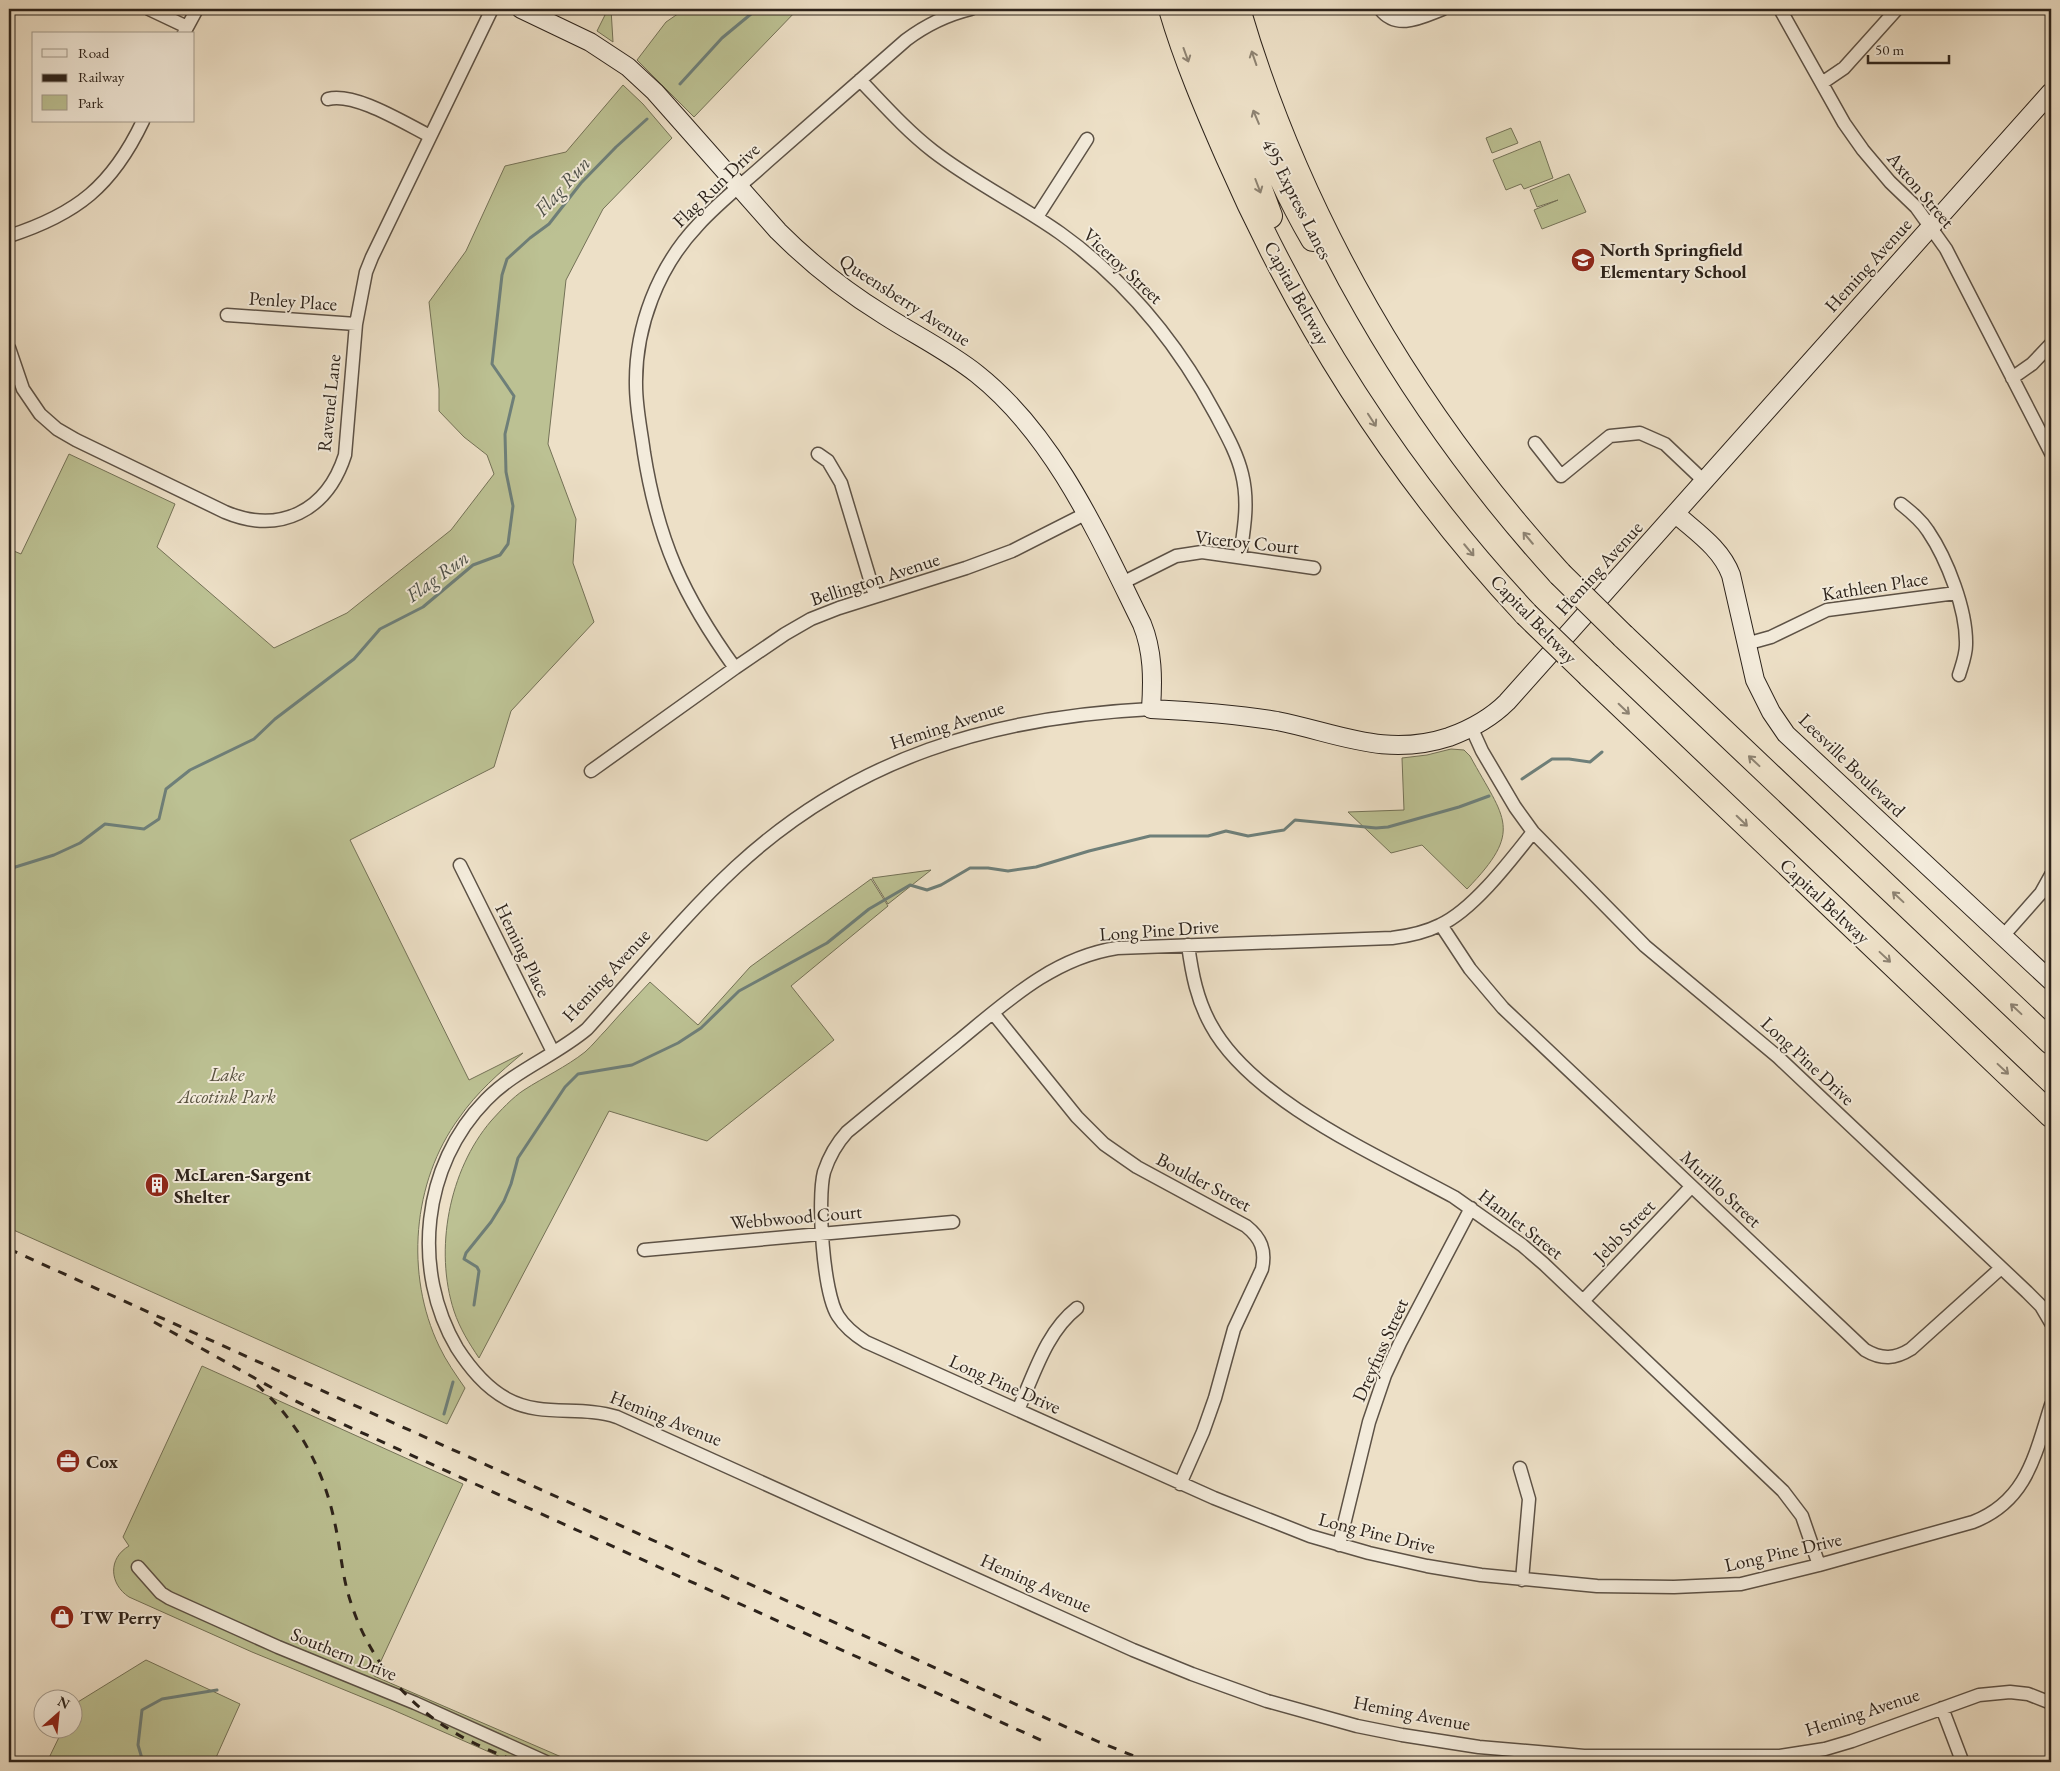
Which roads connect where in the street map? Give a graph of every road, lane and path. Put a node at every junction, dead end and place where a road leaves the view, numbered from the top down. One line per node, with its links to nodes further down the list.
1 (150, 9): 14 (street)
2 (197, 9): 14 (street)
3 (492, 9): 20 (street, Ravenel Lane)
4 (521, 9): 22 (street, Queensberry Avenue)
5 (971, 9): 15 (street, Flag Run Drive)
6 (1171, 9): 31 (highway, Capital Beltway, one-way to 31)
7 (1193, 9): 31 (highway, 495 Express Lanes, one-way to 31)
8 (1217, 9): 32 (highway, 495 Express Lanes, one-way to 8)
9 (1238, 9): 32 (highway, one-way to 9)
10 (1380, 9): 11 (street)
11 (1443, 9)
12 (1780, 9): 16 (street, Axton Street)
13 (1897, 9): 16 (street)
14 (186, 30)
15 (860, 80): 22 (street, Flag Run Drive); 23 (street, Viceroy Street)
16 (1822, 83): 24 (street, Axton Street)
17 (2051, 92): 24 (street, Heming Avenue)
18 (328, 99): 20 (street)
19 (142, 122): 25 (street)
20 (430, 136): 27 (street, Ravenel Lane)
21 (1087, 139): 23 (street)
22 (738, 187): 38 (street, Queensberry Avenue); 46 (street, Flag Run Drive)
23 (1037, 217): 40 (street, Viceroy Street)
24 (1930, 228): 30 (street, Axton Street); 36 (street, Heming Avenue)
25 (9, 236)
26 (227, 315): 27 (street, Penley Place)
27 (356, 324): 29 (street, Ravenel Lane)
28 (2051, 344): 30 (street)
29 (9, 348)
30 (2012, 378): 34 (street, Axton Street)
31 (1346, 379): 61 (highway, Capital Beltway, one-way to 61, bridge)
32 (1423, 399): 59 (highway, one-way to 32, bridge)
33 (1535, 443): 36 (street)
34 (2051, 453)
35 (818, 454): 44 (street)
36 (1704, 481): 39 (street, Heming Avenue)
37 (1900, 504): 43 (street, Kathleen Place)
38 (1085, 514): 42 (street, Queensberry Avenue); 44 (street, Bellington Avenue)
39 (1676, 514): 45 (street, Leesville Boulevard); 49 (street, Heming Avenue)
40 (1240, 556): 41 (street, Viceroy Court); 42 (street, Viceroy Court)
41 (1314, 568)
42 (1122, 583): 48 (street, Queensberry Avenue)
43 (1956, 592): 45 (street, Kathleen Place); 47 (street, Kathleen Place)
44 (875, 596): 46 (street, Bellington Avenue)
45 (1746, 644): 55 (street, Leesville Boulevard)
46 (735, 668): 50 (street, Bellington Avenue)
47 (1960, 675)
48 (1151, 709): 49 (street, Heming Avenue); 60 (street, Heming Avenue)
49 (1472, 729): 51 (street, Long Pine Drive)
50 (590, 771)
51 (1533, 832): 54 (street, Long Pine Drive); 67 (street, Long Pine Drive)
52 (460, 865): 60 (street, Heming Place)
53 (2051, 875): 55 (street)
54 (1441, 925): 56 (street, Long Pine Drive); 62 (street, Murillo Street)
55 (2003, 936): 57 (street, Leesville Boulevard)
56 (1188, 945): 58 (street, Long Pine Drive); 63 (street, Hamlet Street)
57 (2051, 981)
58 (993, 1013): 65 (street, Long Pine Drive); 74 (street, Boulder Street)
59 (2051, 1042)
60 (553, 1052): 80 (street, Heming Avenue)
61 (2051, 1115)
62 (1691, 1187): 67 (street, Murillo Street); 68 (street, Jebb Street)
63 (1471, 1208): 68 (street, Hamlet Street); 75 (street, Dreyfuss Street)
64 (952, 1222): 65 (street, Webbwood Court)
65 (823, 1234): 66 (street, Webbwood Court); 72 (street, Long Pine Drive)
66 (644, 1250)
67 (2001, 1268): 70 (street, Long Pine Drive)
68 (1583, 1300): 76 (street, Hamlet Street)
69 (1077, 1308): 72 (street)
70 (2051, 1323)
71 (2051, 1408): 76 (street, Long Pine Drive)
72 (1018, 1410): 74 (street, Long Pine Drive)
73 (1520, 1468): 78 (street)
74 (1180, 1484): 75 (street, Long Pine Drive)
75 (1339, 1545): 78 (street, Long Pine Drive)
76 (1819, 1565): 78 (street, Long Pine Drive)
77 (138, 1567): 82 (street, Southern Drive)
78 (1522, 1580)
79 (2051, 1702): 80 (street, Heming Avenue)
80 (1942, 1708): 81 (street)
81 (1961, 1758)
82 (546, 1762)

